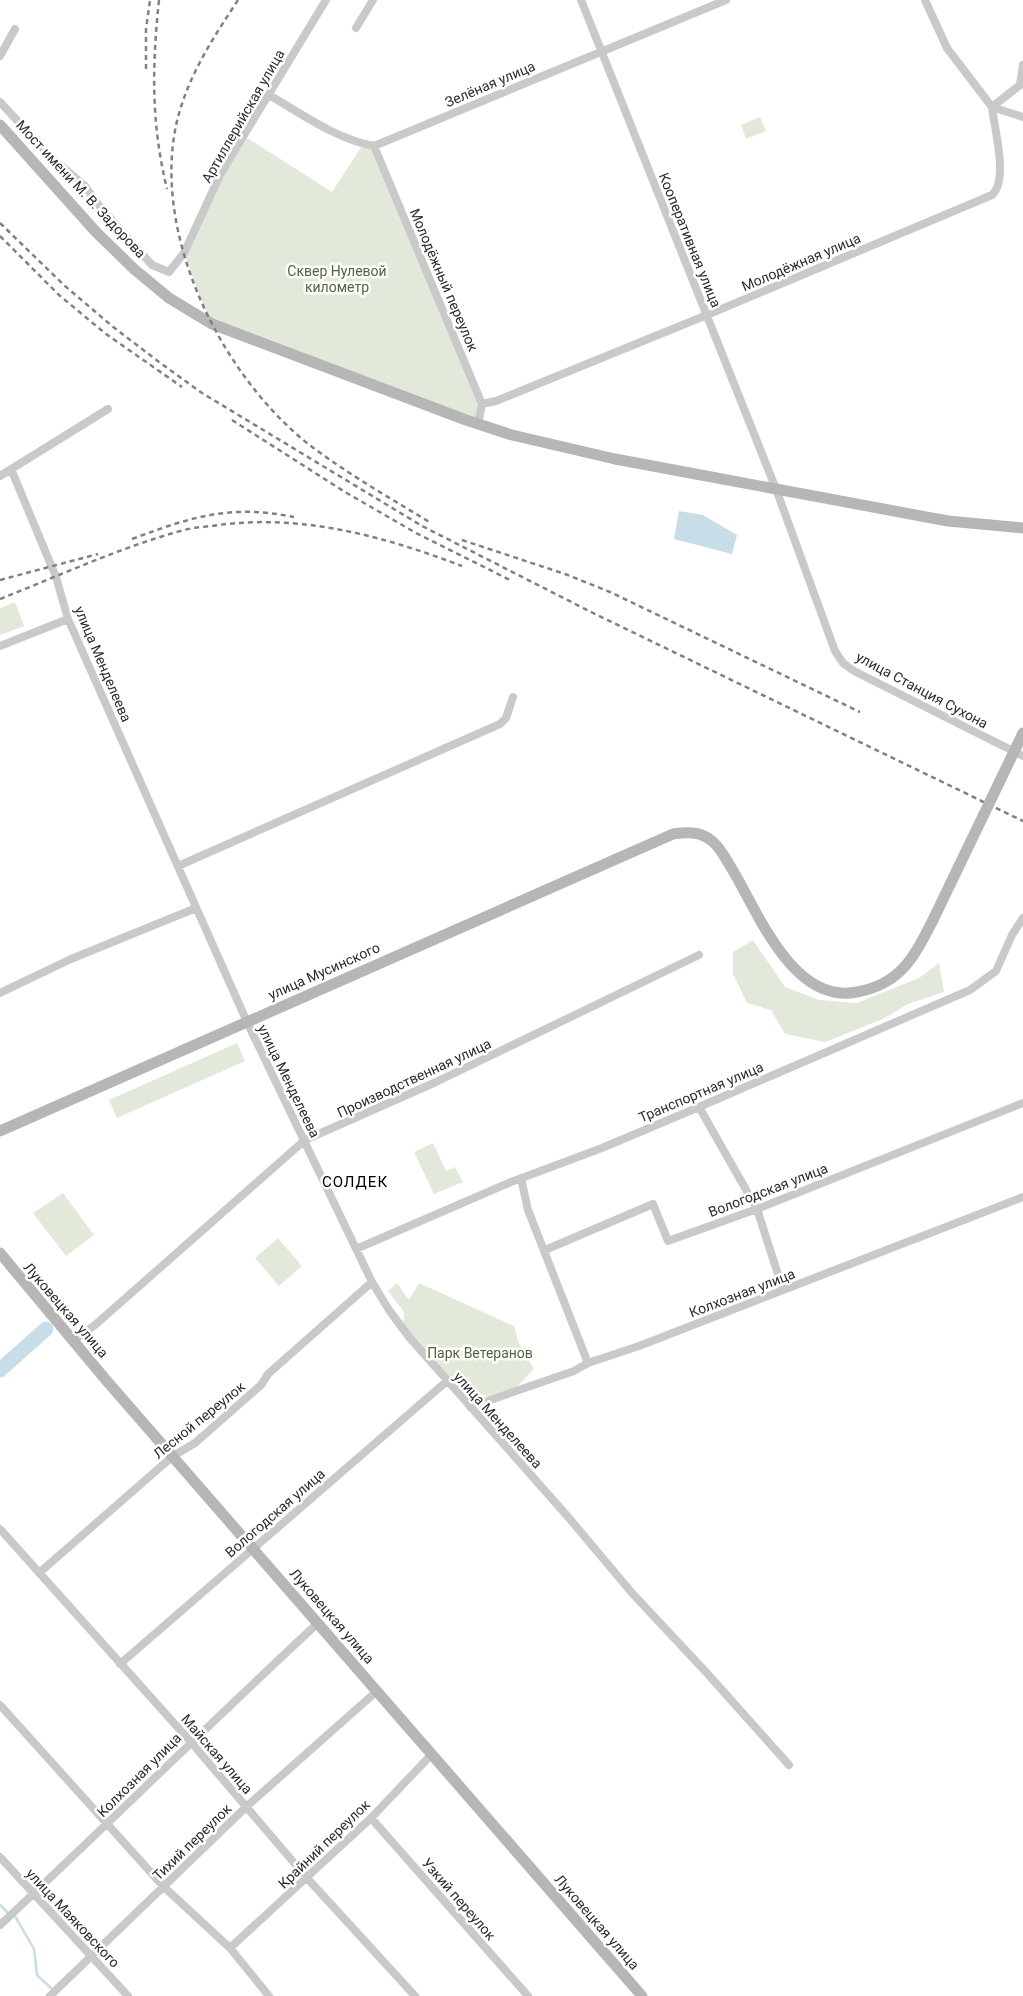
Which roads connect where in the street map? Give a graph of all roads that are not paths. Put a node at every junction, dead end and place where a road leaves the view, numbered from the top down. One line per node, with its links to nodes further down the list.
1 (326, 0): 11 (street, Артиллерийская улица)
2 (373, 0): 6 (street)
3 (581, 0): 8 (street, Кооперативная улица)
4 (726, 0): 8 (street, Зелёная улица)
5 (926, 0): 13 (street)
6 (356, 28)
7 (16, 29): 9 (street)
8 (601, 51): 16 (street, Зелёная улица); 17 (street, Кооперативная улица)
9 (0, 56)
10 (1023, 65): 13 (street)
11 (269, 95): 12 (street, Артиллерийская улица); 16 (street)
12 (0, 102)
13 (992, 107): 14 (street); 17 (street, Молодёжная улица)
14 (1023, 117)
15 (0, 125): 20 (street, Мост имени М. В. Задорова)
16 (374, 146): 18 (street, Молодёжный переулок)
17 (707, 315): 18 (street, Молодёжная улица); 23 (street, Кооперативная улица)
18 (482, 404): 20 (street)
19 (108, 409): 21 (street)
20 (478, 424): 23 (street, Мост имени М. В. Задорова)
21 (11, 469): 22 (street); 25 (street, улица Менделеева)
22 (0, 476)
23 (776, 489): 24 (street, Мост имени М. В. Задорова); 29 (street, улица Станция Сухона)
24 (1023, 528)
25 (68, 619): 26 (street); 30 (street, улица Менделеева)
26 (0, 646)
27 (513, 697): 30 (street)
28 (1023, 733): 35 (street, улица Мусинского, bridge)
29 (1023, 756)
30 (178, 866): 31 (street, улица Менделеева)
31 (196, 908): 34 (street); 35 (street, улица Менделеева)
32 (1023, 918): 37 (street, Транспортная улица)
33 (699, 955): 39 (street, Производственная улица)
34 (0, 993)
35 (246, 1022): 38 (street, улица Мусинского); 39 (street, улица Менделеева)
36 (1023, 1103): 42 (street, Вологодская улица)
37 (699, 1107): 40 (street, Транспортная улица); 42 (street)
38 (0, 1130)
39 (305, 1140): 43 (street, улица Менделеева); 48 (street, Производственная улица)
40 (520, 1178): 43 (street, Транспортная улица); 44 (street)
41 (1023, 1197): 47 (street, Колхозная улица)
42 (757, 1208): 44 (street, Вологодская улица); 47 (street)
43 (356, 1249): 46 (street, улица Менделеева)
44 (545, 1250): 49 (street)
45 (0, 1254): 48 (street, Луковецкая улица)
46 (372, 1282): 50 (street, улица Менделеева); 52 (street, Лесной переулок)
47 (783, 1290): 49 (street, Колхозная улица)
48 (74, 1340): 52 (street, Луковецкая улица)
49 (588, 1363): 51 (street, Колхозная улица)
50 (447, 1382): 51 (street, улица Менделеева); 54 (street, Вологодская улица)
51 (470, 1407): 62 (street, улица Менделеева)
52 (173, 1456): 54 (street, Луковецкая улица); 55 (street, Лесной переулок)
53 (0, 1529): 55 (street, Майская улица)
54 (253, 1549): 56 (street, Луковецкая улица); 57 (street, Вологодская улица)
55 (39, 1573): 57 (street, Майская улица)
56 (318, 1623): 58 (street, Луковецкая улица); 60 (street, Колхозная улица)
57 (120, 1664): 60 (street, Майская улица)
58 (377, 1691): 61 (street, Луковецкая улица); 63 (street, Тихий переулок)
59 (0, 1705): 65 (street)
60 (190, 1741): 63 (street, Майская улица); 65 (street, Колхозная улица)
61 (432, 1754): 64 (street, Крайний переулок); 78 (street, Луковецкая улица)
62 (789, 1765)
63 (246, 1807): 67 (street, Майская улица); 68 (street, Тихий переулок)
64 (371, 1818): 67 (street, Крайний переулок); 77 (street, Узкий переулок)
65 (108, 1824): 68 (street); 69 (street, Колхозная улица)
66 (0, 1857): 69 (street, улица Маяковского)
67 (307, 1878): 71 (street, Крайний переулок); 76 (street, Майская улица)
68 (164, 1887): 71 (street); 72 (street, Тихий переулок)
69 (34, 1894): 70 (street, Колхозная улица); 72 (street, улица Маяковского)
70 (0, 1925)
71 (230, 1948): 75 (street)
72 (91, 1957): 73 (street, Тихий переулок); 74 (street, улица Маяковского)
73 (50, 1996)
74 (128, 1996)
75 (269, 1996)
76 (415, 1996)
77 (528, 1996)
78 (642, 1996)

